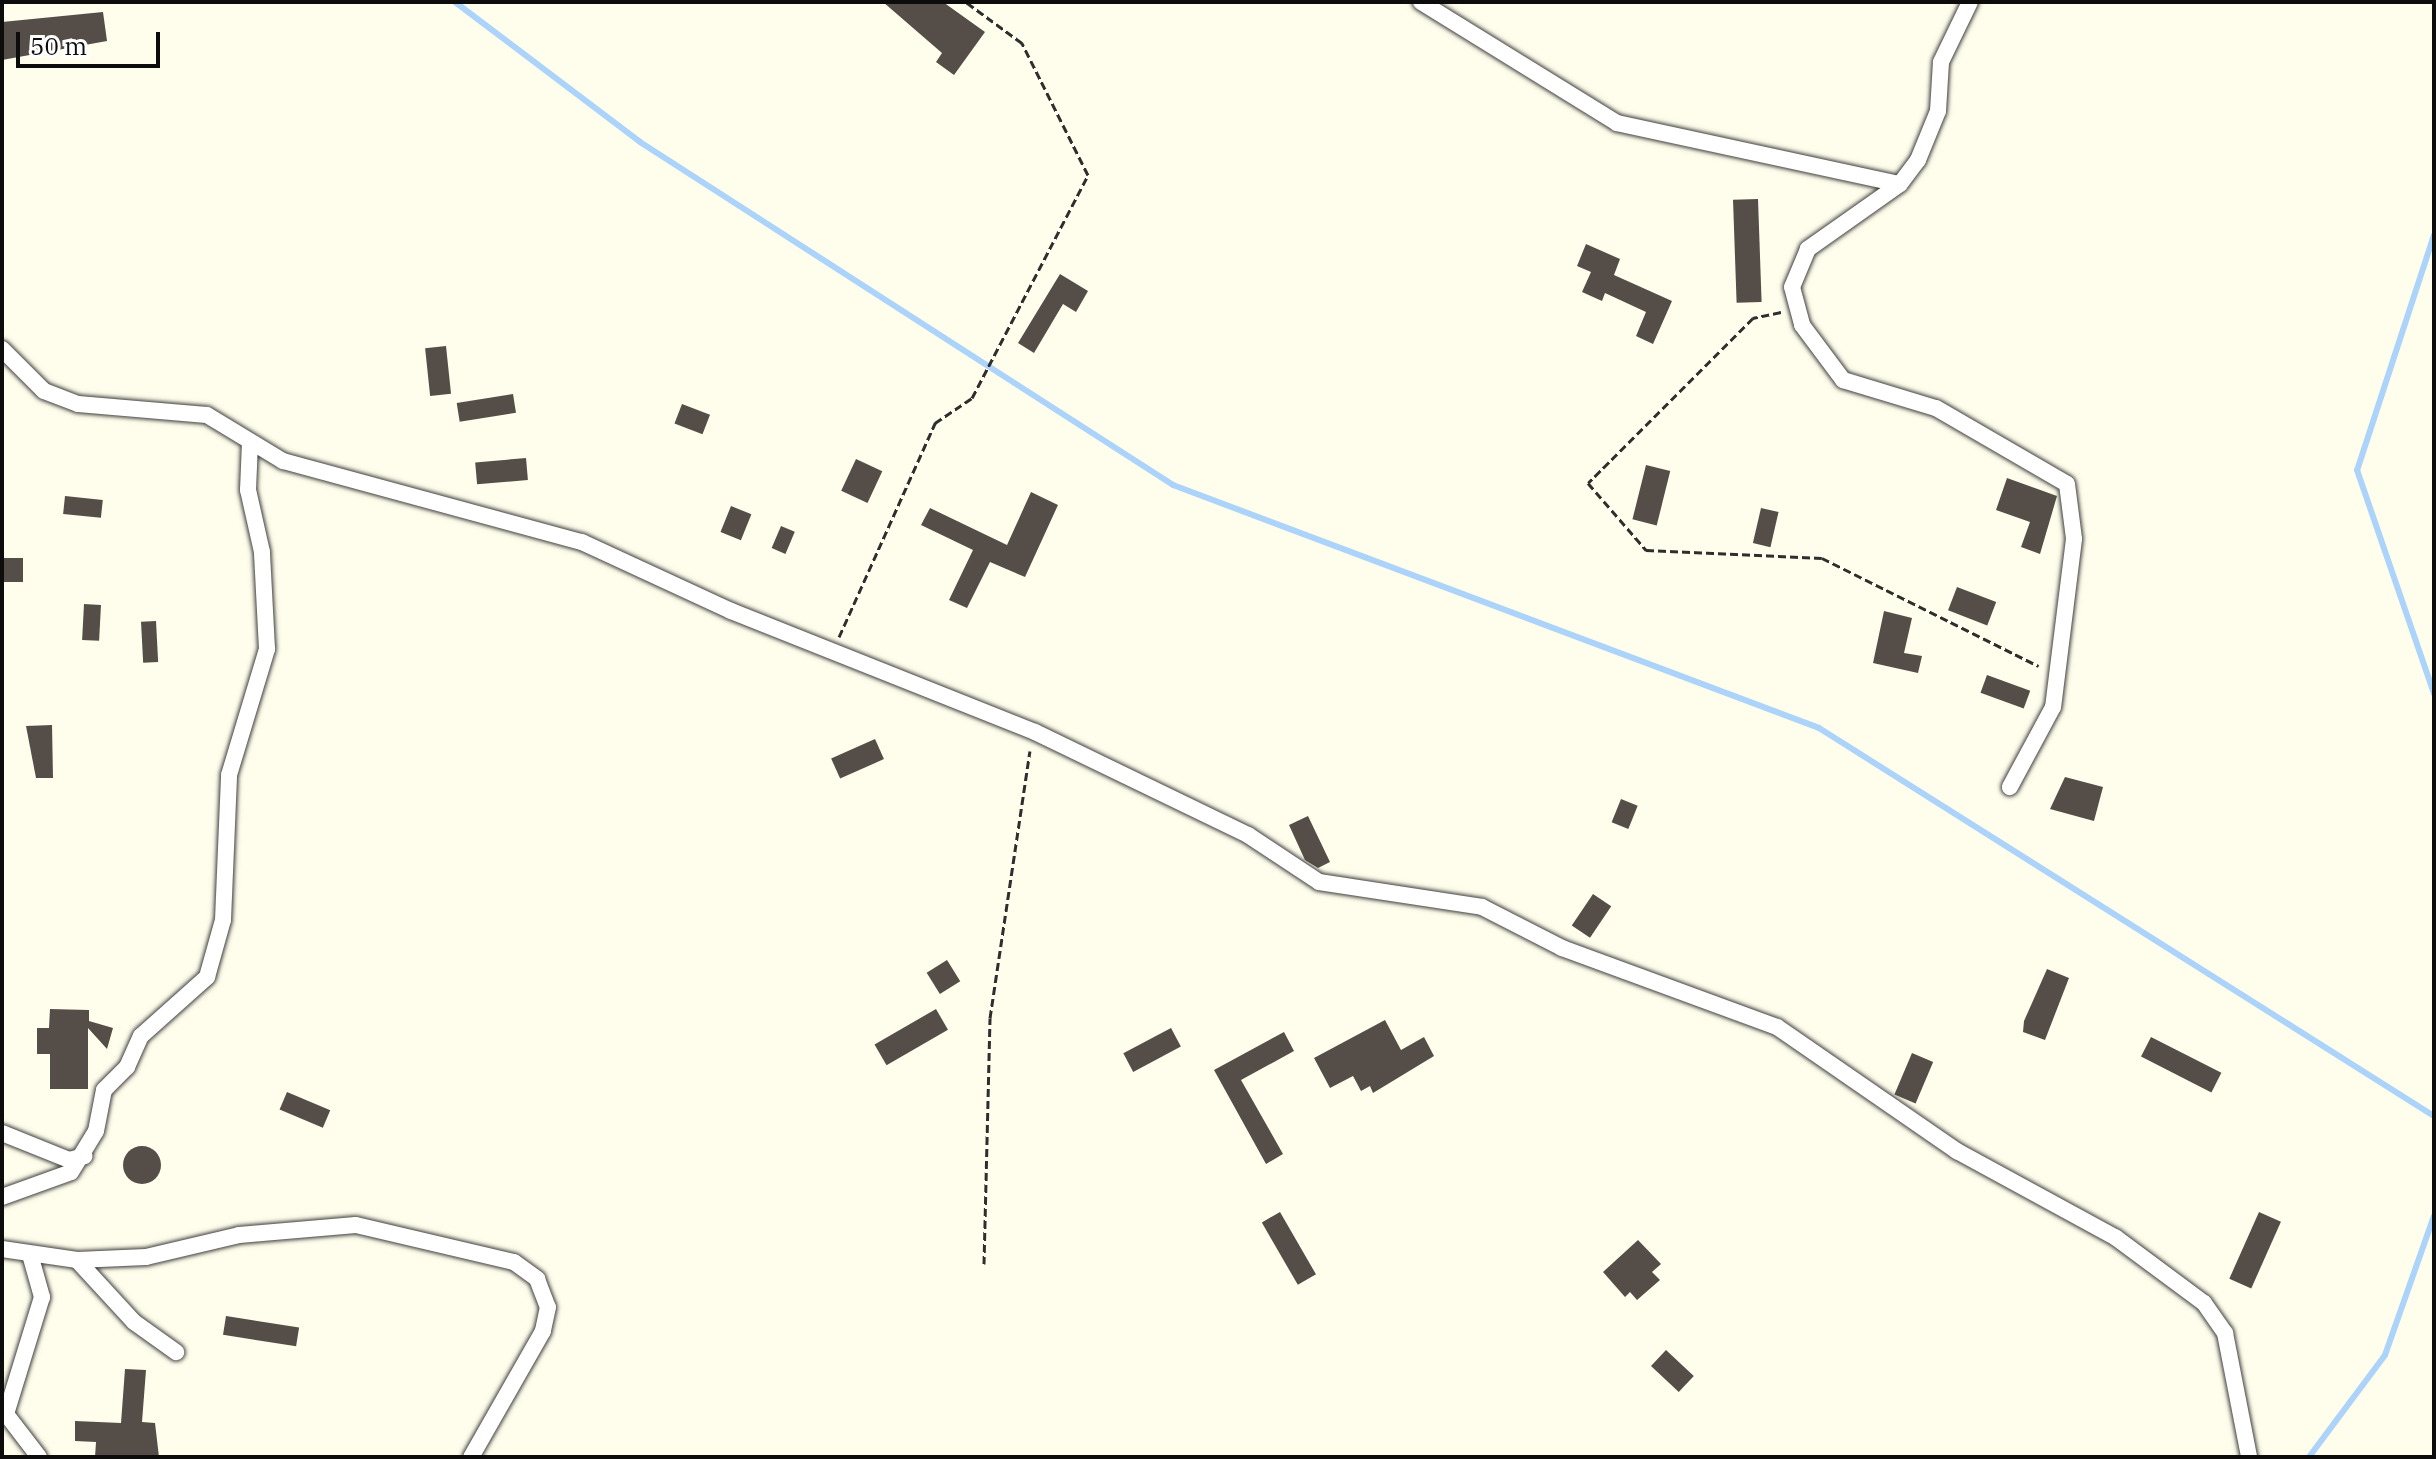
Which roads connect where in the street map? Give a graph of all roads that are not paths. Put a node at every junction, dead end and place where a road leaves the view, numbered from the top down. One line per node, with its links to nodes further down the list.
1 (1421, 2): 3 (street)
2 (1970, 2): 3 (street)
3 (1900, 184): 6 (street)
4 (2, 349): 5 (street)
5 (250, 443): 8 (street); 16 (street)
6 (2010, 787)
7 (2, 1133): 8 (street)
8 (85, 1156): 9 (street)
9 (2, 1197)
10 (2, 1249): 11 (street)
11 (31, 1258): 12 (street); 14 (street)
12 (77, 1260): 13 (street); 15 (street)
13 (176, 1352)
14 (39, 1457)
15 (471, 1457)
16 (2249, 1457)

